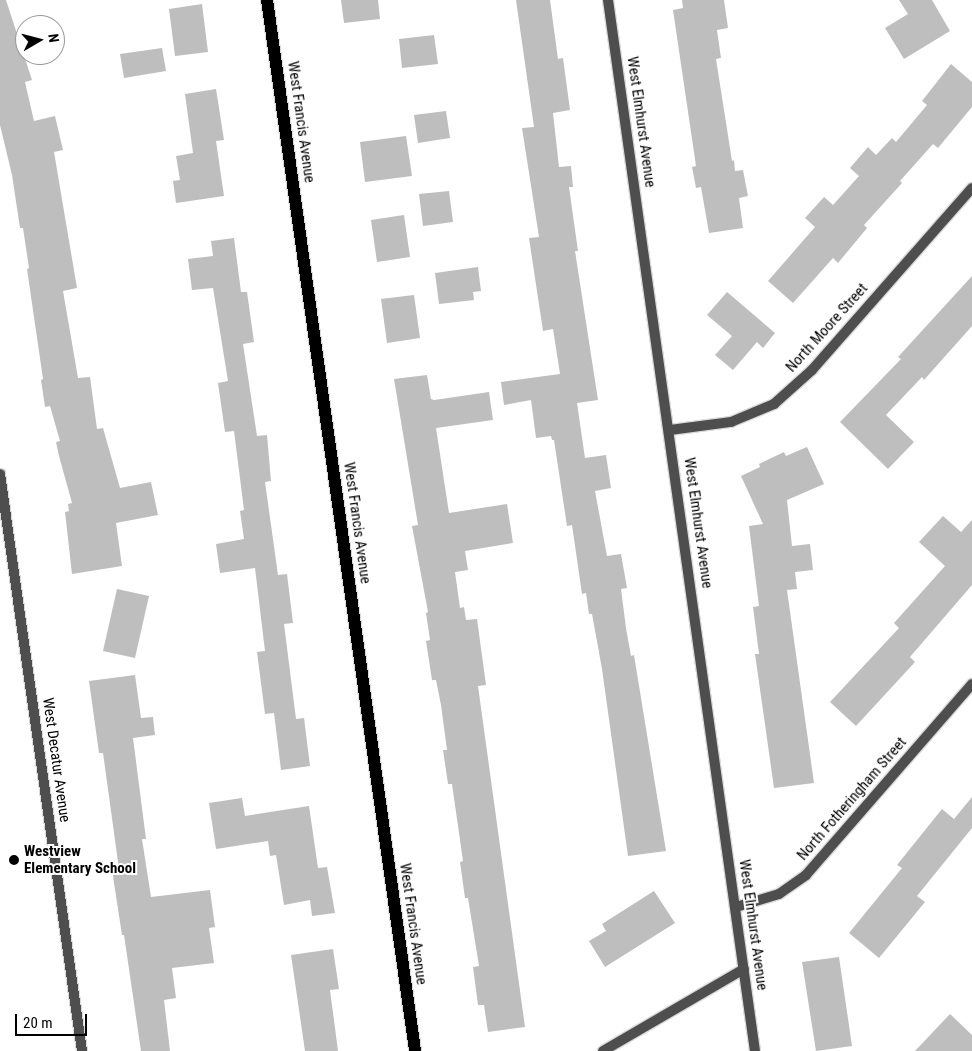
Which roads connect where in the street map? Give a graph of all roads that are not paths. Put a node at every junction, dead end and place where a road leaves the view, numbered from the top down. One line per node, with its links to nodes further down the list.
1 (267, 0): 10 (main road, West Francis Avenue)
2 (608, 0): 4 (street, West Elmhurst Avenue)
3 (972, 188): 4 (street, North Moore Street)
4 (670, 430): 7 (street, West Elmhurst Avenue)
5 (0, 474): 9 (street, West Decatur Avenue)
6 (972, 684): 7 (street, North Fotheringham Street)
7 (736, 907): 8 (street, West Elmhurst Avenue)
8 (744, 969): 11 (street); 12 (street, West Elmhurst Avenue)
9 (82, 1051)
10 (415, 1051)
11 (603, 1051)
12 (755, 1051)

